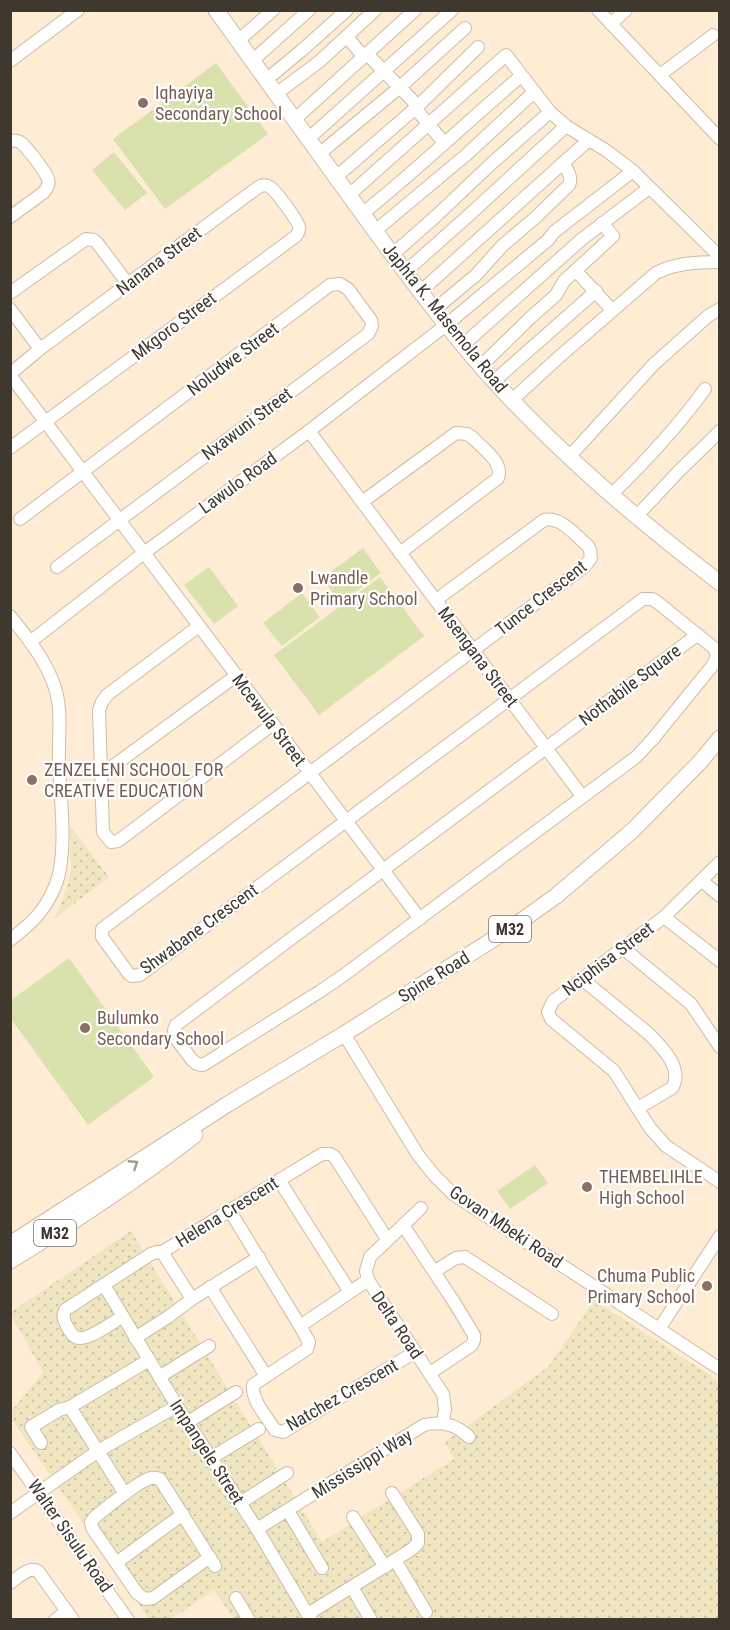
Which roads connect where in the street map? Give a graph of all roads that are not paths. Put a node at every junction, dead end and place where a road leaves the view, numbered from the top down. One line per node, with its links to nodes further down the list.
1 (78, 10): 18 (street)
2 (216, 10): 15 (main road, Japhta K. Masemola Road)
3 (273, 10): 15 (street)
4 (309, 10): 19 (street)
5 (347, 10): 23 (street)
6 (375, 10): 14 (street)
7 (414, 10): 17 (street)
8 (452, 10): 20 (street)
9 (598, 10): 11 (street)
10 (626, 10): 11 (street)
11 (611, 24): 21 (street)
12 (465, 28): 24 (street)
13 (713, 34): 21 (street)
14 (347, 37): 17 (street); 26 (street)
15 (238, 41): 19 (main road, Japhta K. Masemola Road)
16 (478, 47): 27 (street)
17 (365, 55): 20 (street); 29 (street)
18 (10, 61)
19 (252, 61): 23 (main road, Japhta K. Masemola Road)
20 (384, 71): 24 (street); 32 (street)
21 (660, 75): 33 (street)
22 (521, 76): 25 (street); 30 (street); 36 (street)
23 (266, 80): 26 (main road, Japhta K. Masemola Road)
24 (400, 87): 27 (street); 37 (street)
25 (534, 92): 28 (street); 47 (street)
26 (276, 94): 29 (main road, Japhta K. Masemola Road)
27 (416, 107): 30 (street); 40 (street)
28 (550, 112): 31 (street); 48 (street)
29 (294, 120): 32 (main road, Japhta K. Masemola Road)
30 (429, 125): 36 (street); 42 (street)
31 (566, 126): 34 (street); 52 (street)
32 (308, 139): 37 (main road, Japhta K. Masemola Road)
33 (720, 139)
34 (589, 140): 38 (street); 39 (street)
35 (10, 141): 44 (street)
36 (444, 143): 43 (street)
37 (319, 154): 40 (main road, Japhta K. Masemola Road)
38 (563, 163): 55 (street); 59 (street)
39 (633, 171): 41 (street); 61 (street, Lawulo Road)
40 (336, 177): 42 (main road, Japhta K. Masemola Road)
41 (649, 188): 45 (street); 49 (street)
42 (349, 195): 43 (main road, Japhta K. Masemola Road)
43 (362, 214): 47 (main road, Japhta K. Masemola Road)
44 (10, 217)
45 (602, 223): 51 (street); 63 (street)
46 (299, 227): 53 (street, Nanana Street); 70 (street, Mkgoro Street)
47 (375, 231): 48 (main road, Japhta K. Masemola Road)
48 (392, 255): 52 (main road, Japhta K. Masemola Road)
49 (720, 257)
50 (720, 262): 60 (street)
51 (576, 271): 54 (street); 65 (street)
52 (405, 272): 55 (main road, Japhta K. Masemola Road)
53 (128, 284): 56 (street); 64 (street, Nanana Street)
54 (596, 291): 60 (street); 67 (street)
55 (420, 292): 59 (main road, Japhta K. Masemola Road)
56 (10, 293)
57 (10, 309): 64 (street)
58 (720, 309): 74 (street)
59 (434, 310): 61 (main road, Japhta K. Masemola Road)
60 (612, 310): 69 (street)
61 (446, 325): 63 (main road, Japhta K. Masemola Road); 71 (street, Lawulo Road)
62 (372, 326): 75 (street, Noludwe Street); 80 (street, Nxawuni Street)
63 (463, 345): 65 (main road, Japhta K. Masemola Road)
64 (40, 349): 66 (street, Nanana Street)
65 (481, 366): 67 (main road, Japhta K. Masemola Road)
66 (10, 374): 70 (street, Mcewula Street)
67 (494, 381): 69 (main road, Japhta K. Masemola Road)
68 (705, 389): 76 (street)
69 (512, 400): 74 (main road, Japhta K. Masemola Road)
70 (46, 422): 73 (street); 75 (street, Mcewula Street)
71 (309, 431): 77 (street, Msengana Street); 81 (street, Lawulo Road)
72 (720, 431): 78 (street)
73 (10, 448)
74 (569, 458): 76 (main road, Japhta K. Masemola Road)
75 (83, 472): 79 (street); 80 (street, Mcewula Street)
76 (611, 495): 78 (main road, Japhta K. Masemola Road)
77 (362, 502): 82 (street, Msengana Street); 82 (street)
78 (636, 517): 84 (main road, Japhta K. Masemola Road)
79 (20, 519)
80 (120, 520): 81 (street, Mcewula Street); 83 (street)
81 (144, 553): 87 (street, Mcewula Street); 89 (street, Lawulo Road)
82 (400, 553): 85 (street, Msengana Street)
83 (57, 567)
84 (720, 583)
85 (436, 600): 90 (street, Msengana Street); 90 (street, Tunce Crescent)
86 (10, 616): 89 (street)
87 (199, 626): 91 (street, Mcewula Street); 97 (street)
88 (697, 635): 92 (street, Shwabane Crescent); 95 (street, Nothabile Square); 98 (street, Nothabile Square)
89 (30, 642): 106 (street)
90 (473, 650): 92 (street, Msengana Street); 96 (street, Shwabane Crescent)
91 (237, 675): 93 (street, Mcewula Street); 97 (street)
92 (509, 699): 95 (street, Msengana Street); 99 (street, Shwabane Crescent)
93 (273, 724): 96 (street, Mcewula Street); 97 (street)
94 (720, 738): 110 (main road, Spine Road / M32)
95 (546, 748): 98 (street, Msengana Street); 101 (street, Nothabile Square)
96 (309, 773): 99 (street, Mcewula Street); 99 (street, Shwabane Crescent)
97 (101, 775)
98 (582, 796): 105 (street, Nothabile Square)
99 (346, 821): 101 (street, Mcewula Street)
100 (720, 862): 102 (street, Nciphisa Street)
101 (382, 871): 105 (street, Mcewula Street); 105 (street, Nothabile Square)
102 (702, 881): 103 (street); 104 (street, Nciphisa Street)
103 (720, 896)
104 (664, 917): 107 (street, Nciphisa Street); 108 (street)
105 (420, 919)
106 (10, 939)
107 (623, 948): 109 (street, Nciphisa Street); 111 (street)
108 (720, 961)
109 (582, 979): 113 (street, Nciphisa Street); 113 (street)
110 (344, 1034): 112 (main road, Spine Road / M32); 134 (street, Govan Mbeki Road)
111 (720, 1047)
112 (270, 1080): 121 (main road, Spine Road / M32, one-way to 112); 124 (main road, Spine Road / M32)
113 (638, 1108): 115 (street, Nciphisa Street)
114 (279, 1180): 117 (street, Helena Crescent); 120 (street, Helena Crescent); 129 (street)
115 (720, 1182)
116 (421, 1208): 118 (street, Delta Road)
117 (230, 1211): 122 (street, Helena Crescent); 123 (street)
118 (403, 1225): 120 (street, Delta Road); 125 (street)
119 (720, 1236): 134 (street)
120 (387, 1239): 126 (street, Delta Road)
121 (10, 1244)
122 (162, 1252): 127 (street); 130 (street, Helena Crescent)
123 (258, 1257): 128 (street); 133 (street)
124 (10, 1261)
125 (435, 1271): 131 (street); 140 (street)
126 (368, 1280): 129 (street); 137 (street, Delta Road)
127 (104, 1285): 132 (street, Impangele Street); 132 (street)
128 (210, 1287): 130 (street); 141 (street)
129 (350, 1292): 133 (street)
130 (192, 1299): 135 (street)
131 (552, 1314)
132 (122, 1317): 135 (street, Impangele Street)
133 (300, 1326): 141 (street)
134 (659, 1329): 139 (street, Govan Mbeki Road)
135 (135, 1338): 138 (street, Impangele Street)
136 (208, 1346): 142 (street)
137 (415, 1352): 140 (street, Delta Road); 141 (street, Natchez Crescent)
138 (148, 1360): 142 (street, Impangele Street); 145 (street)
139 (720, 1369)
140 (430, 1373): 147 (street, Delta Road)
141 (266, 1376)
142 (159, 1377): 144 (street, Impangele Street)
143 (236, 1392): 146 (street)
144 (177, 1406): 146 (street, Impangele Street); 151 (street)
145 (70, 1407): 150 (street); 151 (street)
146 (188, 1422): 153 (street, Impangele Street)
147 (443, 1423): 149 (street); 159 (street, Mississippi Way)
148 (259, 1429): 153 (street)
149 (469, 1437)
150 (41, 1443)
151 (98, 1451): 155 (street); 157 (street)
152 (10, 1454): 155 (street, Walter Sisulu Road)
153 (211, 1458): 158 (street, Impangele Street)
154 (287, 1473): 158 (street)
155 (39, 1493): 160 (street); 174 (street, Walter Sisulu Road)
156 (392, 1493): 165 (street)
157 (125, 1494): 161 (street); 164 (street)
158 (240, 1503): 163 (street, Impangele Street)
159 (288, 1511): 163 (street, Mississippi Way); 166 (street)
160 (10, 1513)
161 (183, 1514): 164 (street); 164 (street)
162 (353, 1517): 165 (street)
163 (257, 1529): 172 (street, Impangele Street)
164 (116, 1563)
165 (390, 1563): 168 (street); 170 (street)
166 (322, 1568)
167 (10, 1583): 171 (street)
168 (352, 1587): 172 (street); 176 (street)
169 (236, 1599): 175 (street)
170 (426, 1612)
171 (70, 1615): 173 (street)
172 (310, 1617)
173 (55, 1620)
174 (129, 1620)
175 (249, 1620)
176 (371, 1620)

